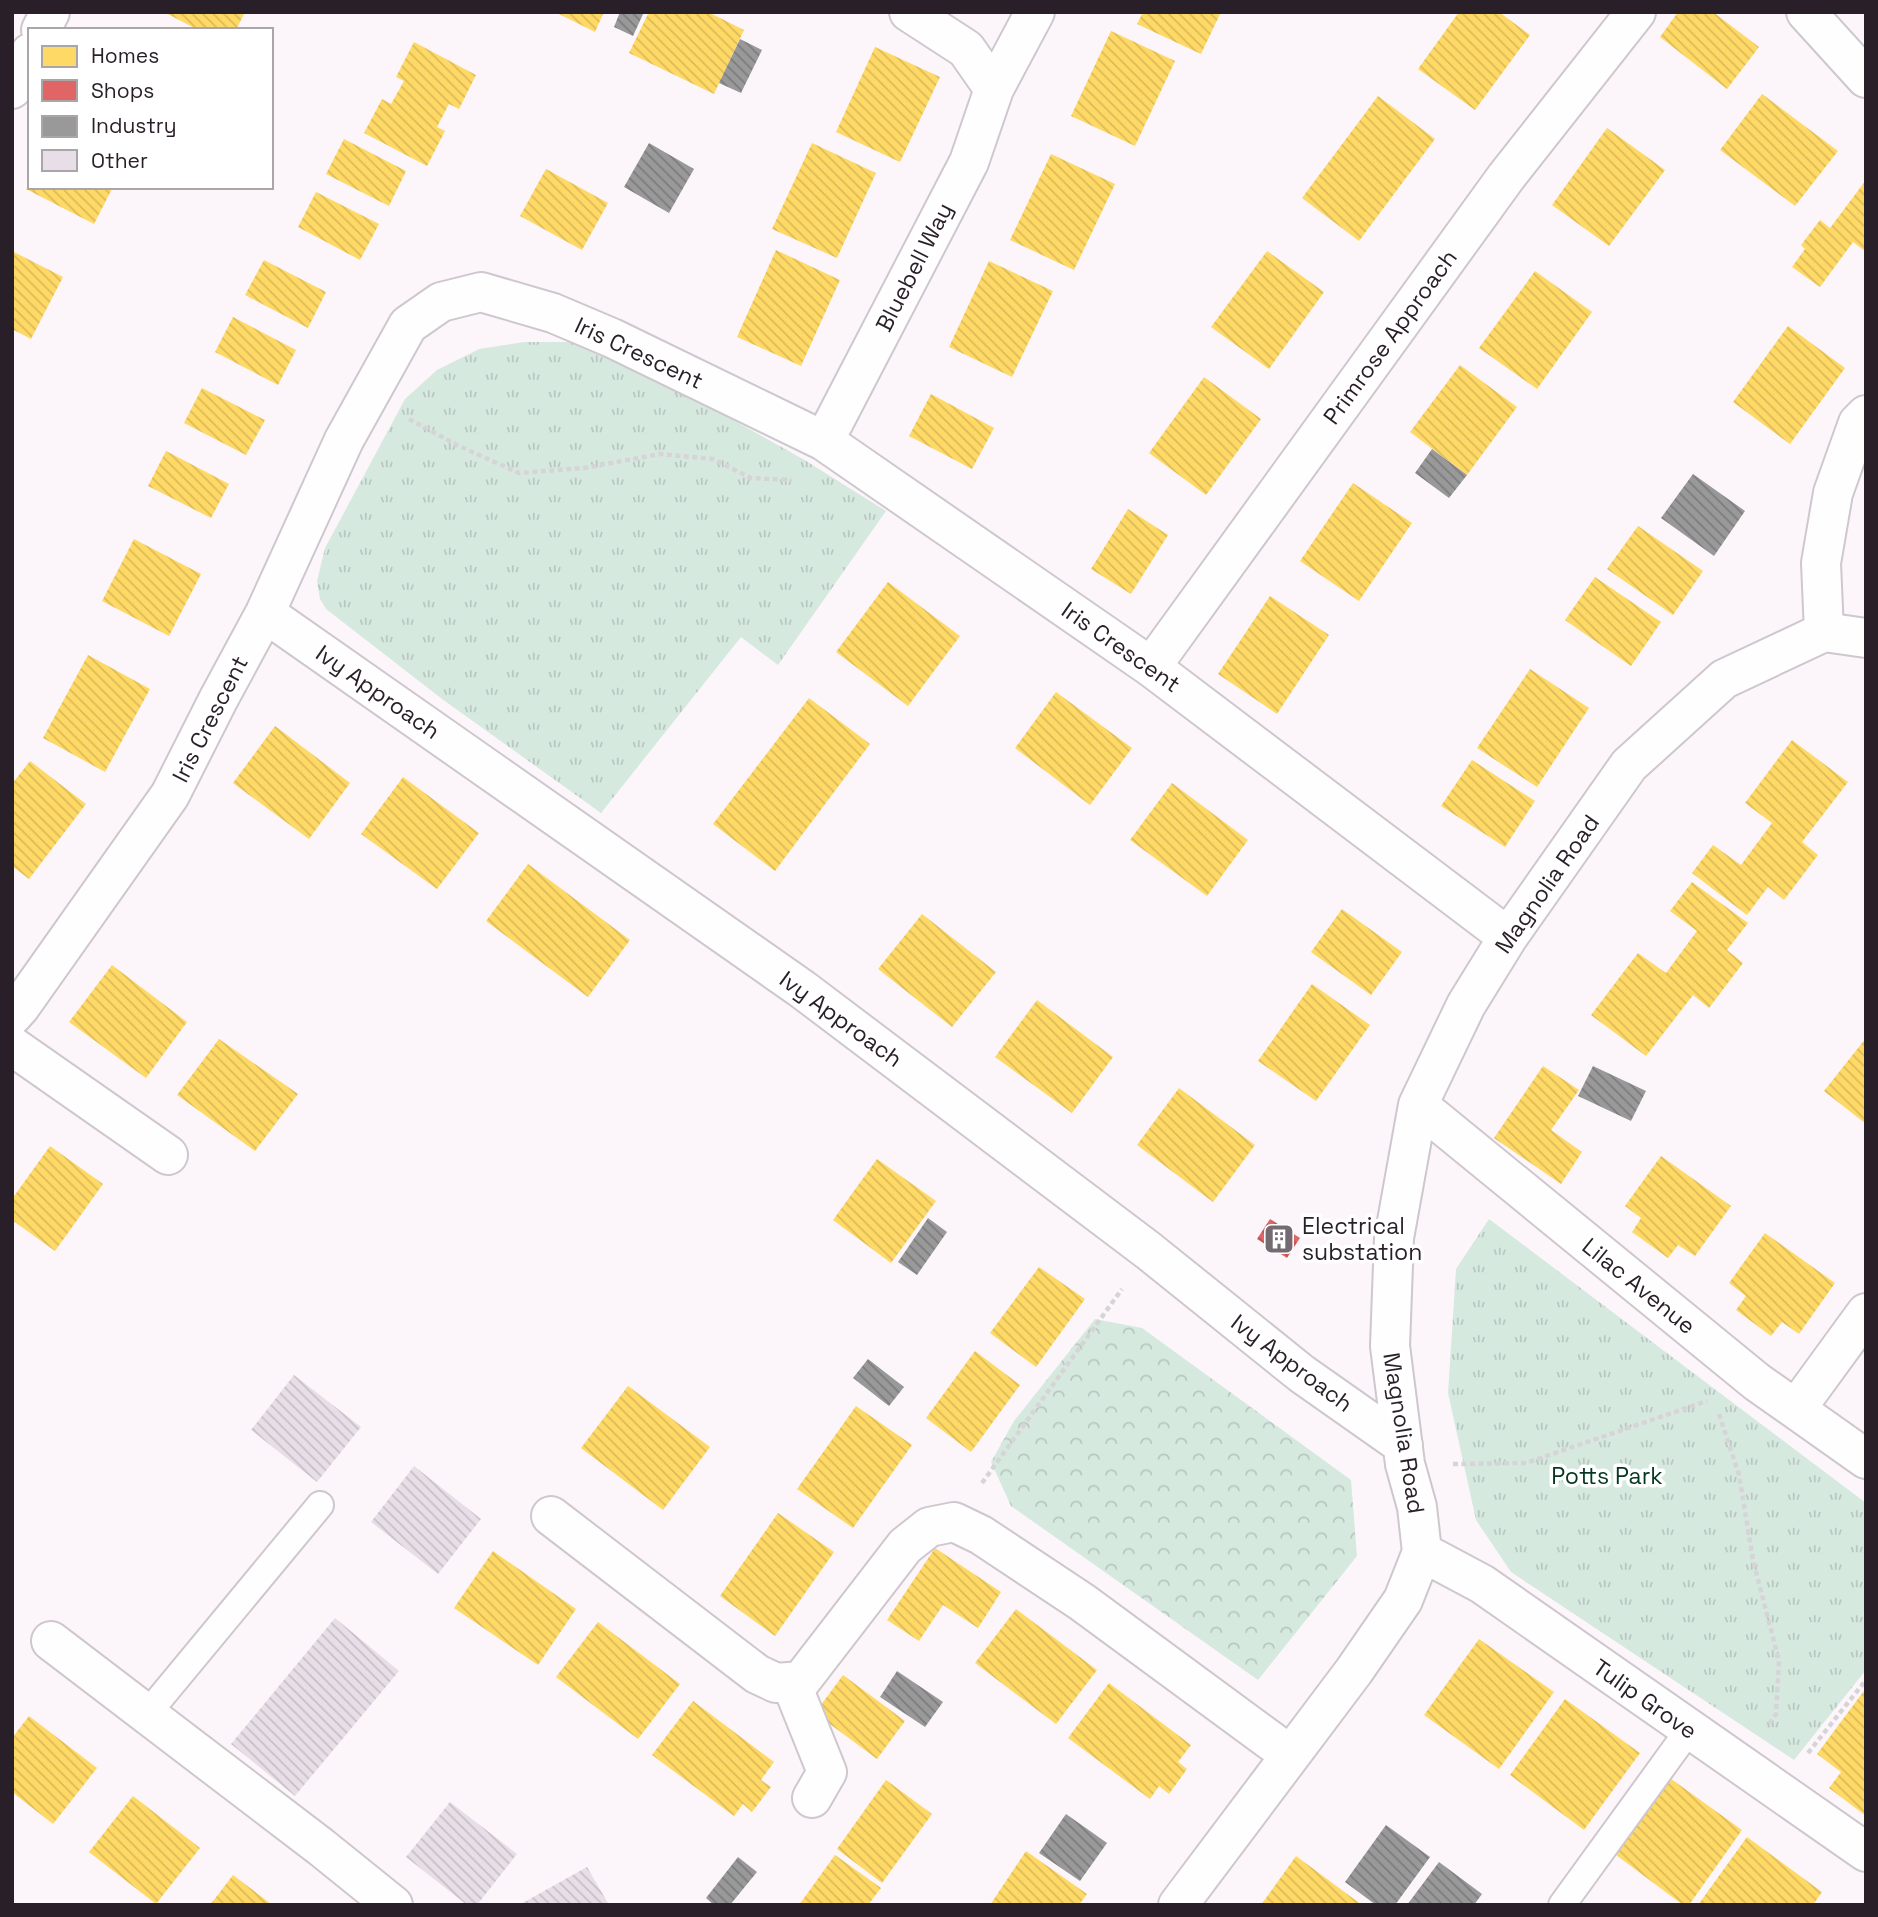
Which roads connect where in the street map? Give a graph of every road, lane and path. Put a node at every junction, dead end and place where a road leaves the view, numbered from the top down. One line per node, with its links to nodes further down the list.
1 (50, 12): 6 (street)
2 (909, 12): 10 (street)
3 (1035, 12): 10 (street, Bluebell Way)
4 (1636, 12): 17 (street, Primrose Approach)
5 (1806, 12): 8 (street)
6 (42, 28)
7 (28, 57): 9 (street)
8 (1866, 79)
9 (12, 89)
10 (994, 89): 13 (street, Bluebell Way)
11 (369, 396): 13 (path); 13 (street, Iris Crescent); 14 (street, Iris Crescent)
12 (1866, 415): 15 (street)
13 (835, 449): 17 (street, Iris Crescent)
14 (265, 613): 19 (street, Iris Crescent); 23 (street, Ivy Approach)
15 (1824, 632): 16 (street); 18 (street, Magnolia Road)
16 (1866, 638)
17 (1151, 667): 18 (street, Iris Crescent)
18 (1508, 937): 21 (street, Magnolia Road)
19 (12, 1016)
20 (12, 1046): 22 (street)
21 (1418, 1105): 25 (street, Lilac Avenue); 28 (street, Magnolia Road)
22 (169, 1155)
23 (1149, 1251): 28 (street, Ivy Approach); 32 (path)
24 (1866, 1313): 27 (street)
25 (1757, 1382): 26 (path); 27 (street, Lilac Avenue)
26 (1713, 1398): 28 (path); 40 (path)
27 (1796, 1409): 29 (street, Lilac Avenue)
28 (1404, 1455): 33 (street, Magnolia Road)
29 (1866, 1459)
30 (320, 1505): 37 (lane)
31 (551, 1516): 36 (street)
32 (954, 1522): 36 (street); 39 (street)
33 (1422, 1552): 38 (street, Tulip Grove); 39 (street, Magnolia Road)
34 (51, 1641): 37 (street)
35 (1866, 1680): 41 (path)
36 (801, 1681): 42 (street)
37 (147, 1714): 44 (street)
38 (1689, 1730): 40 (street, Tulip Grove); 46 (lane)
39 (1290, 1755): 45 (street, Magnolia Road)
40 (1741, 1766): 41 (street, Tulip Grove)
41 (1777, 1792): 43 (street, Tulip Grove)
42 (812, 1798)
43 (1866, 1852)
44 (393, 1905)
45 (1178, 1905)
46 (1562, 1905)

